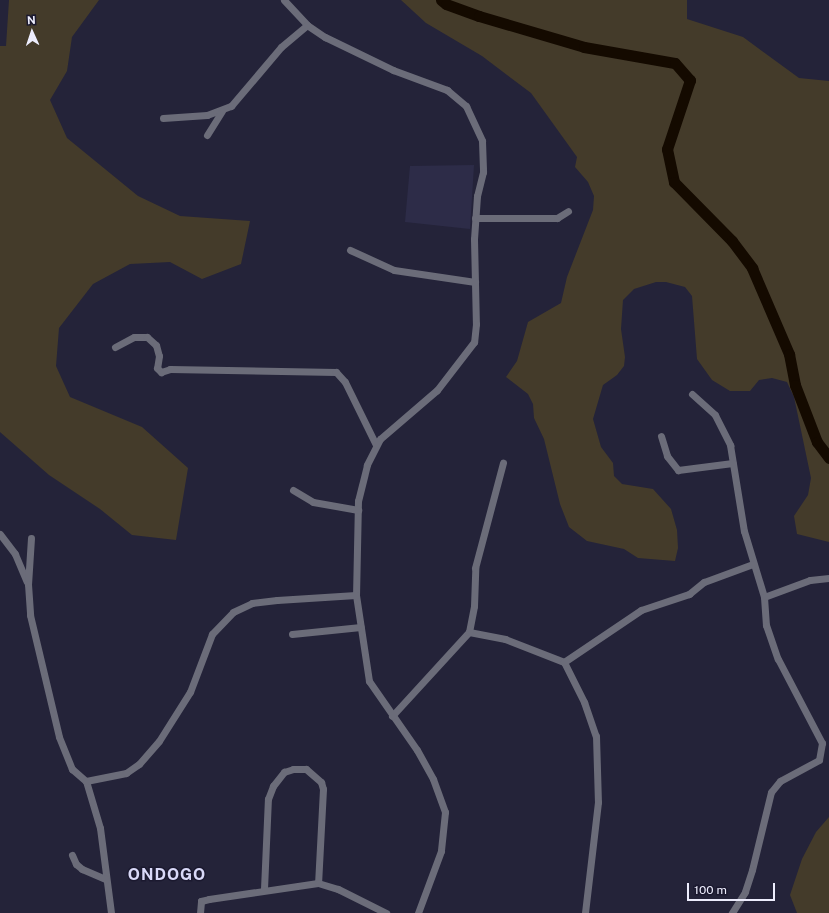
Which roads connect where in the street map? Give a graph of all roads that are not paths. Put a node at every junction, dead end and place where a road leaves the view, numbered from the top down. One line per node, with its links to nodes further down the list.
1 (284, 0): 2 (street)
2 (307, 25): 3 (street); 7 (street)
3 (222, 111): 4 (street); 5 (street)
4 (163, 118)
5 (207, 135)
6 (568, 211): 7 (street)
7 (475, 218): 9 (street)
8 (350, 250): 9 (street)
9 (475, 282): 13 (street)
10 (116, 347): 13 (street)
11 (692, 394): 15 (street)
12 (661, 436): 15 (street)
13 (376, 445): 17 (street)
14 (503, 462): 26 (street)
15 (733, 463): 20 (street)
16 (293, 490): 17 (street)
17 (358, 510): 23 (street)
18 (0, 534): 22 (street)
19 (31, 538): 22 (street)
20 (753, 564): 24 (street); 28 (street)
21 (829, 578): 24 (street)
22 (28, 584): 32 (street)
23 (356, 595): 25 (street); 32 (street)
24 (764, 597): 42 (street)
25 (361, 627): 27 (street); 31 (street)
26 (469, 632): 29 (street); 31 (street)
27 (292, 634)
28 (581, 651): 29 (street); 30 (street)
29 (564, 662): 30 (street)
30 (568, 674): 41 (street)
31 (392, 716): 40 (street)
32 (86, 781): 34 (street)
33 (72, 855): 34 (street)
34 (106, 879): 37 (street)
35 (318, 883): 36 (street); 36 (street); 39 (street)
36 (264, 889): 38 (street)
37 (111, 913)
38 (200, 913)
39 (386, 913)
40 (418, 913)
41 (585, 913)
42 (732, 913)

